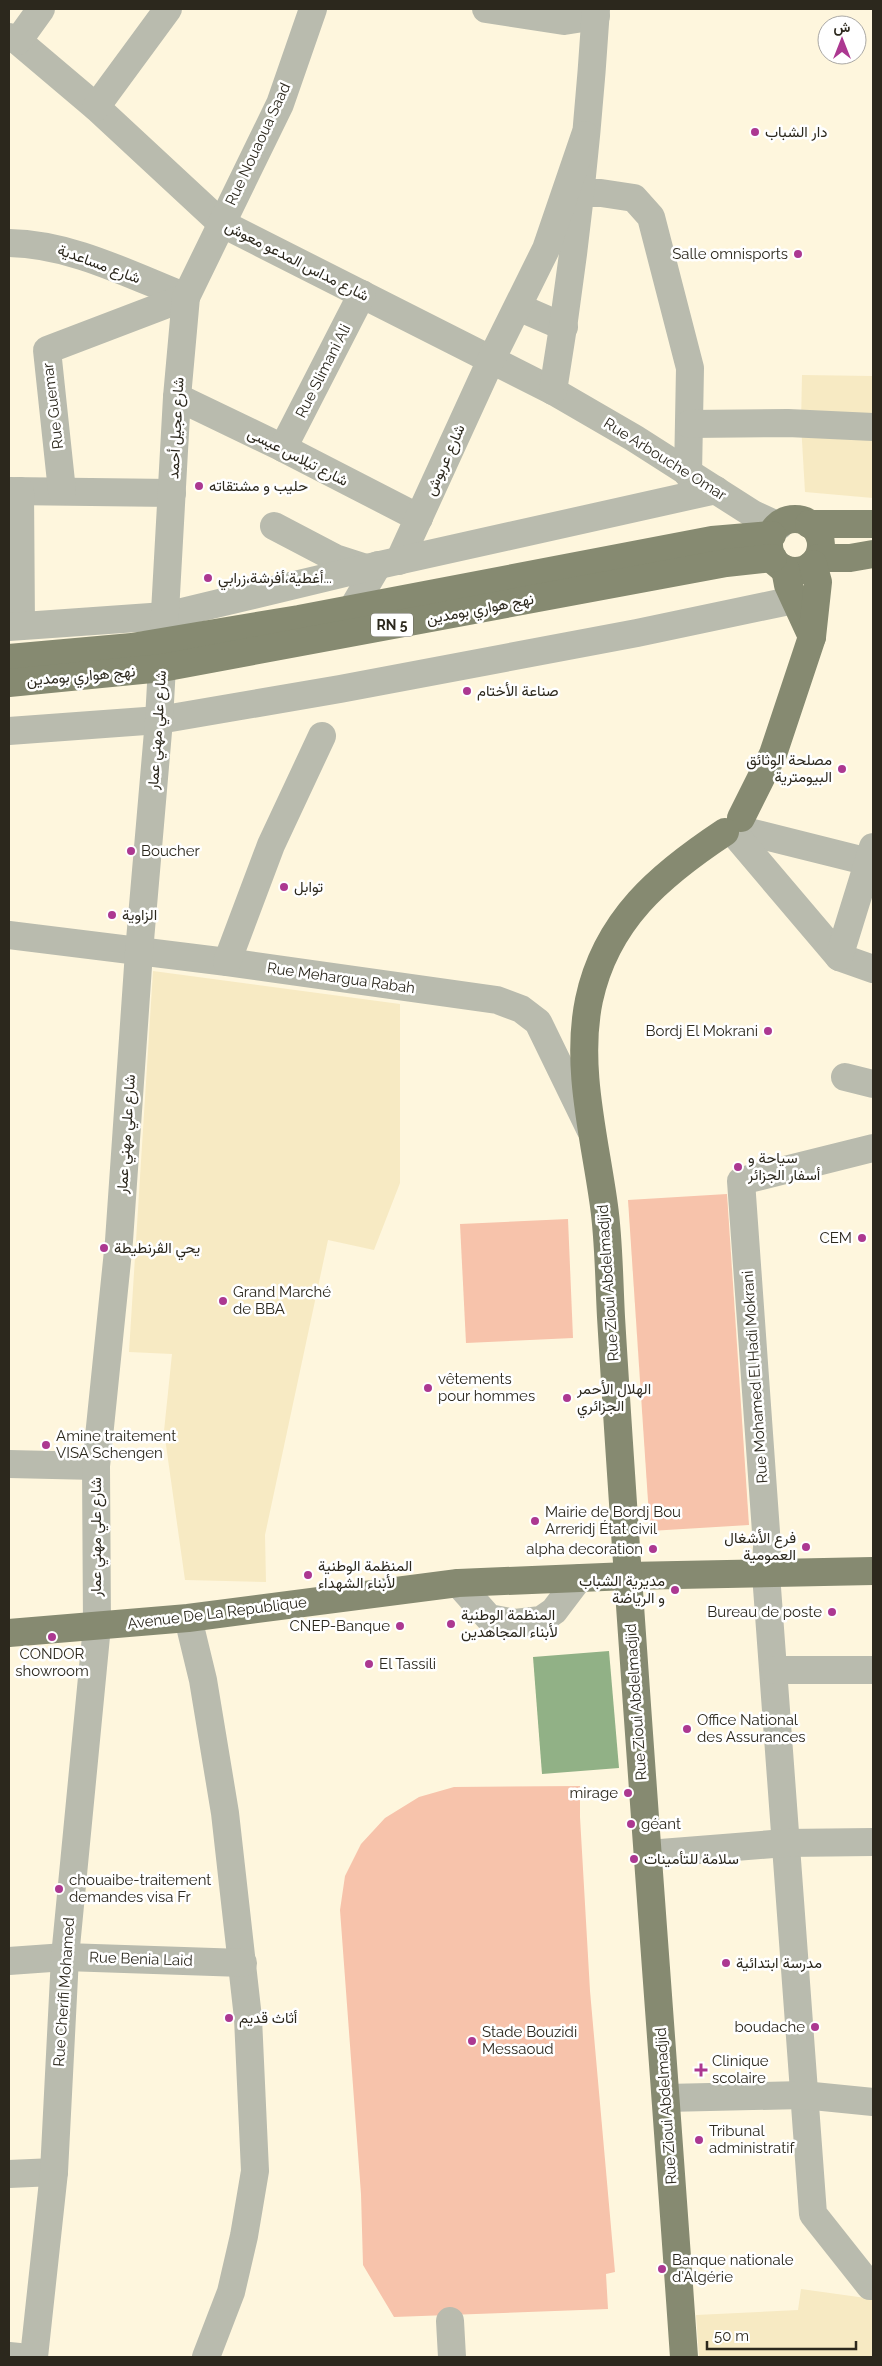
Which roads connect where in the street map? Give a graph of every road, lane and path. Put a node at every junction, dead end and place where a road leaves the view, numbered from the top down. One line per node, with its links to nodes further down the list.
1 (41, 9): 6 (street)
2 (168, 9): 7 (street)
3 (313, 9): 10 (street, Rue Nouaoua Saad)
4 (486, 9): 5 (street)
5 (596, 12): 8 (street)
6 (13, 39): 7 (street, شارع مداس المدعو معوش)
7 (96, 107): 10 (street, شارع مداس المدعو معوش)
8 (586, 135): 9 (street); 14 (street)
9 (579, 193): 15 (street); 19 (street)
10 (221, 223): 12 (street, شارع مداس المدعو معوش); 13 (street, شارع عجيل أحمد)
11 (9, 243): 13 (street, شارع مساعدية)
12 (362, 294): 16 (street, شارع مداس المدعو معوش); 21 (street, Rue Slimani Ali)
13 (186, 297): 18 (street, شارع عجيل أحمد); 25 (street, Rue Guemar)
14 (518, 306): 15 (street); 16 (street)
15 (564, 327): 17 (street)
16 (491, 360): 17 (street, شارع مداس المدعو معوش); 27 (street, شارع عربوش)
17 (553, 391): 22 (street, Rue Arbouche Omar)
18 (177, 397): 21 (street, شارع تيلاس عيسى); 26 (street, شارع عجيل أحمد)
19 (689, 424): 20 (street); 22 (street)
20 (873, 427)
21 (283, 448): 27 (street, شارع تيلاس عيسى)
22 (688, 474): 23 (street, Rue Arbouche Omar)
23 (716, 490): 31 (street, Rue Arbouche Omar); 34 (street)
24 (14, 491): 25 (street); 37 (street)
25 (62, 491): 26 (street)
26 (172, 493): 38 (street, شارع عجيل أحمد)
27 (419, 518): 34 (street, شارع عربوش)
28 (809, 524): 29 (main road); 31 (main road); 33 (main road)
29 (873, 524)
30 (274, 526): 34 (street)
31 (777, 547): 33 (main road); 35 (main road); 36 (main road, نهج هواري بومدين / RN 5); 41 (main road, نهج هواري بومدين / RN 5)
32 (873, 554): 33 (main road)
33 (816, 561): 39 (main road)
34 (381, 564): 36 (street, شارع عربوش); 38 (street)
35 (794, 600): 39 (main road); 43 (street)
36 (352, 609): 38 (main road, نهج هواري بومدين / RN 5)
37 (15, 627): 38 (street)
38 (164, 628): 40 (main road, نهج هواري بومدين / RN 5); 41 (street, شارع علي مهني عمار)
39 (812, 637): 46 (main road)
40 (9, 658)
41 (162, 668): 42 (main road, نهج هواري بومدين / RN 5); 43 (street, شارع علي مهني عمار)
42 (9, 683)
43 (159, 720): 44 (street); 49 (street, شارع علي مهني عمار)
44 (9, 731)
45 (322, 736): 51 (street)
46 (738, 830): 47 (street); 50 (street); 55 (main road, Rue Zioui Abdelmadjid)
47 (872, 858): 50 (street)
48 (9, 935): 49 (street, Rue Mehargua Rabah)
49 (139, 952): 51 (street, Rue Mehargua Rabah); 58 (street, شارع علي مهني عمار)
50 (840, 957): 52 (street)
51 (227, 962): 55 (street, Rue Mehargua Rabah)
52 (873, 969)
53 (845, 1077): 54 (street)
54 (873, 1084)
55 (594, 1139): 61 (main road, Rue Zioui Abdelmadjid)
56 (873, 1148): 60 (street, Rue Mohamed El Hadi Mokrani)
57 (9, 1464): 58 (street)
58 (96, 1466): 65 (street, شارع علي مهني عمار)
59 (873, 1571): 60 (main road, Avenue De La Republique)
60 (766, 1574): 61 (main road, Avenue De La Republique); 67 (street, Rue Mohamed El Hadi Mokrani)
61 (628, 1576): 62 (main road, Avenue De La Republique); 71 (main road, Rue Zioui Abdelmadjid)
62 (579, 1578): 63 (main road, Avenue De La Republique); 63 (street)
63 (458, 1583): 64 (main road, Avenue De La Republique)
64 (188, 1618): 65 (main road, Avenue De La Republique); 74 (street)
65 (97, 1626): 66 (main road, Avenue De La Republique); 72 (street, Rue Cherifi Mohamed)
66 (9, 1633)
67 (775, 1670): 68 (street); 70 (street, Rue Mohamed El Hadi Mokrani)
68 (873, 1670)
69 (873, 1842): 70 (street)
70 (785, 1843): 71 (street); 75 (street, Rue Mohamed El Hadi Mokrani)
71 (648, 1854): 76 (main road, Rue Zioui Abdelmadjid)
72 (65, 1957): 73 (street, Rue Benia Laid); 74 (street, Rue Benia Laid); 78 (street, Rue Cherifi Mohamed)
73 (9, 1961)
74 (243, 1963): 85 (street)
75 (803, 2095): 76 (street); 77 (street); 80 (street, Rue Mohamed El Hadi Mokrani)
76 (666, 2098): 87 (main road, Rue Zioui Abdelmadjid)
77 (873, 2102)
78 (54, 2172): 79 (street); 84 (street, Rue Cherifi Mohamed)
79 (9, 2174)
80 (873, 2286)
81 (450, 2321): 86 (street)
82 (9, 2356): 83 (street)
83 (19, 2357)
84 (34, 2357)
85 (206, 2357)
86 (452, 2357)
87 (684, 2357)

